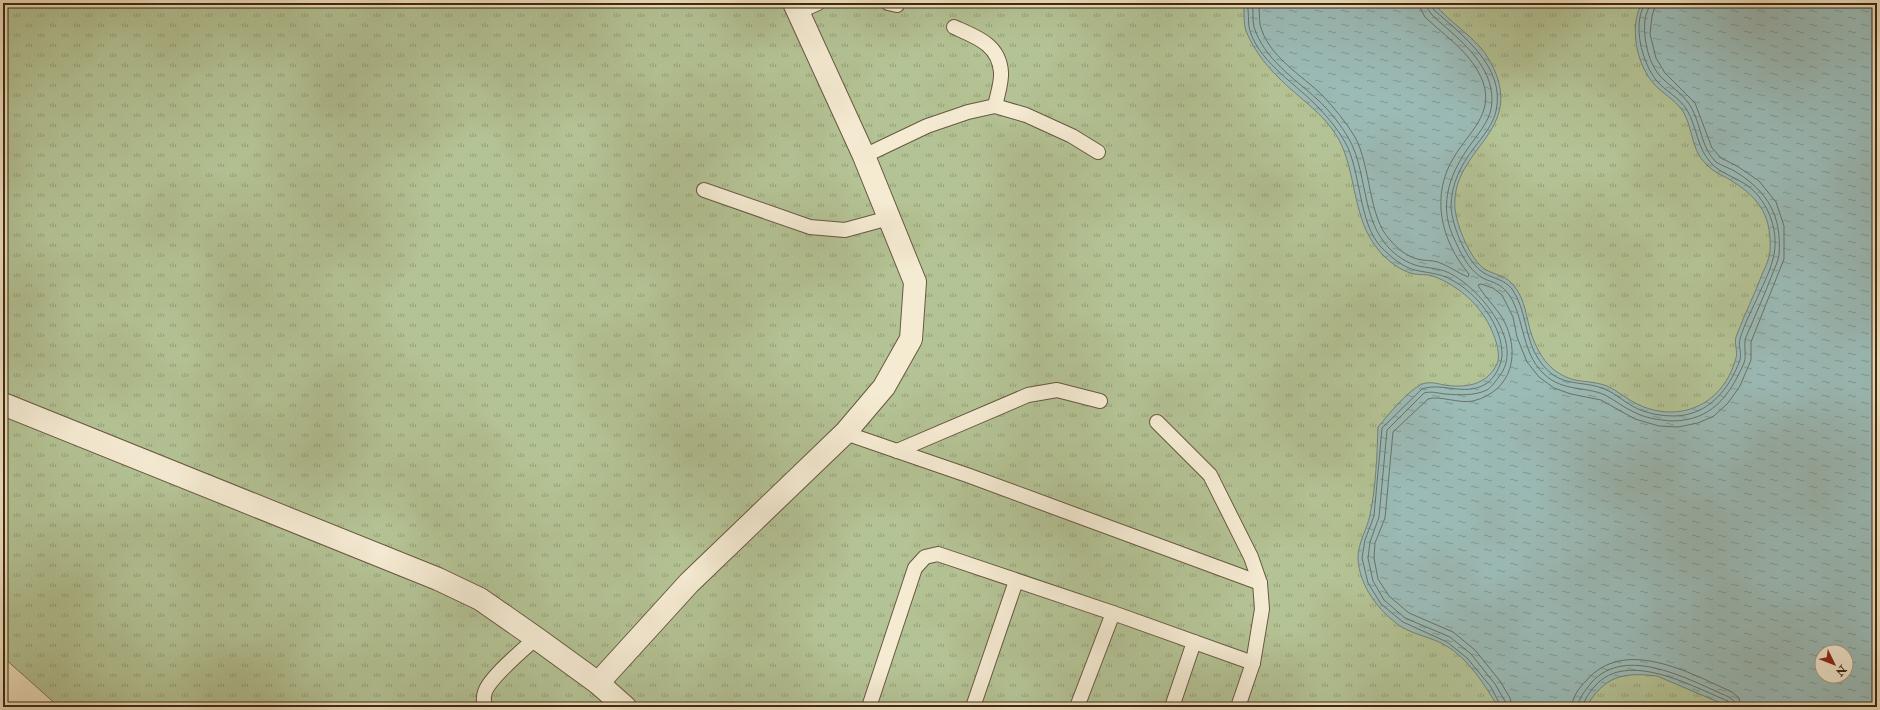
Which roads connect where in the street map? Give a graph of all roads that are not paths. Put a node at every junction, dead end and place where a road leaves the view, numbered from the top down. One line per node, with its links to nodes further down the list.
1 (818, 3): 2 (lane)
2 (796, 7): 6 (street)
3 (954, 27): 4 (lane)
4 (995, 106): 5 (lane); 6 (lane)
5 (1098, 152)
6 (864, 156): 8 (street)
7 (704, 190): 8 (lane)
8 (889, 218): 12 (street)
9 (1100, 401): 13 (lane)
10 (3, 404): 17 (street)
11 (1157, 422): 15 (lane)
12 (845, 433): 13 (lane); 20 (street)
13 (897, 451): 15 (lane)
14 (1016, 581): 16 (lane); 23 (lane); 24 (lane)
15 (1260, 583): 19 (lane)
16 (1113, 613): 18 (lane); 25 (lane)
17 (536, 638): 20 (street); 21 (lane)
18 (1194, 642): 19 (lane); 26 (lane)
19 (1253, 664): 27 (lane)
20 (598, 683): 22 (street)
21 (486, 707)
22 (625, 707)
23 (869, 707)
24 (973, 707)
25 (1077, 707)
26 (1172, 707)
27 (1238, 707)

